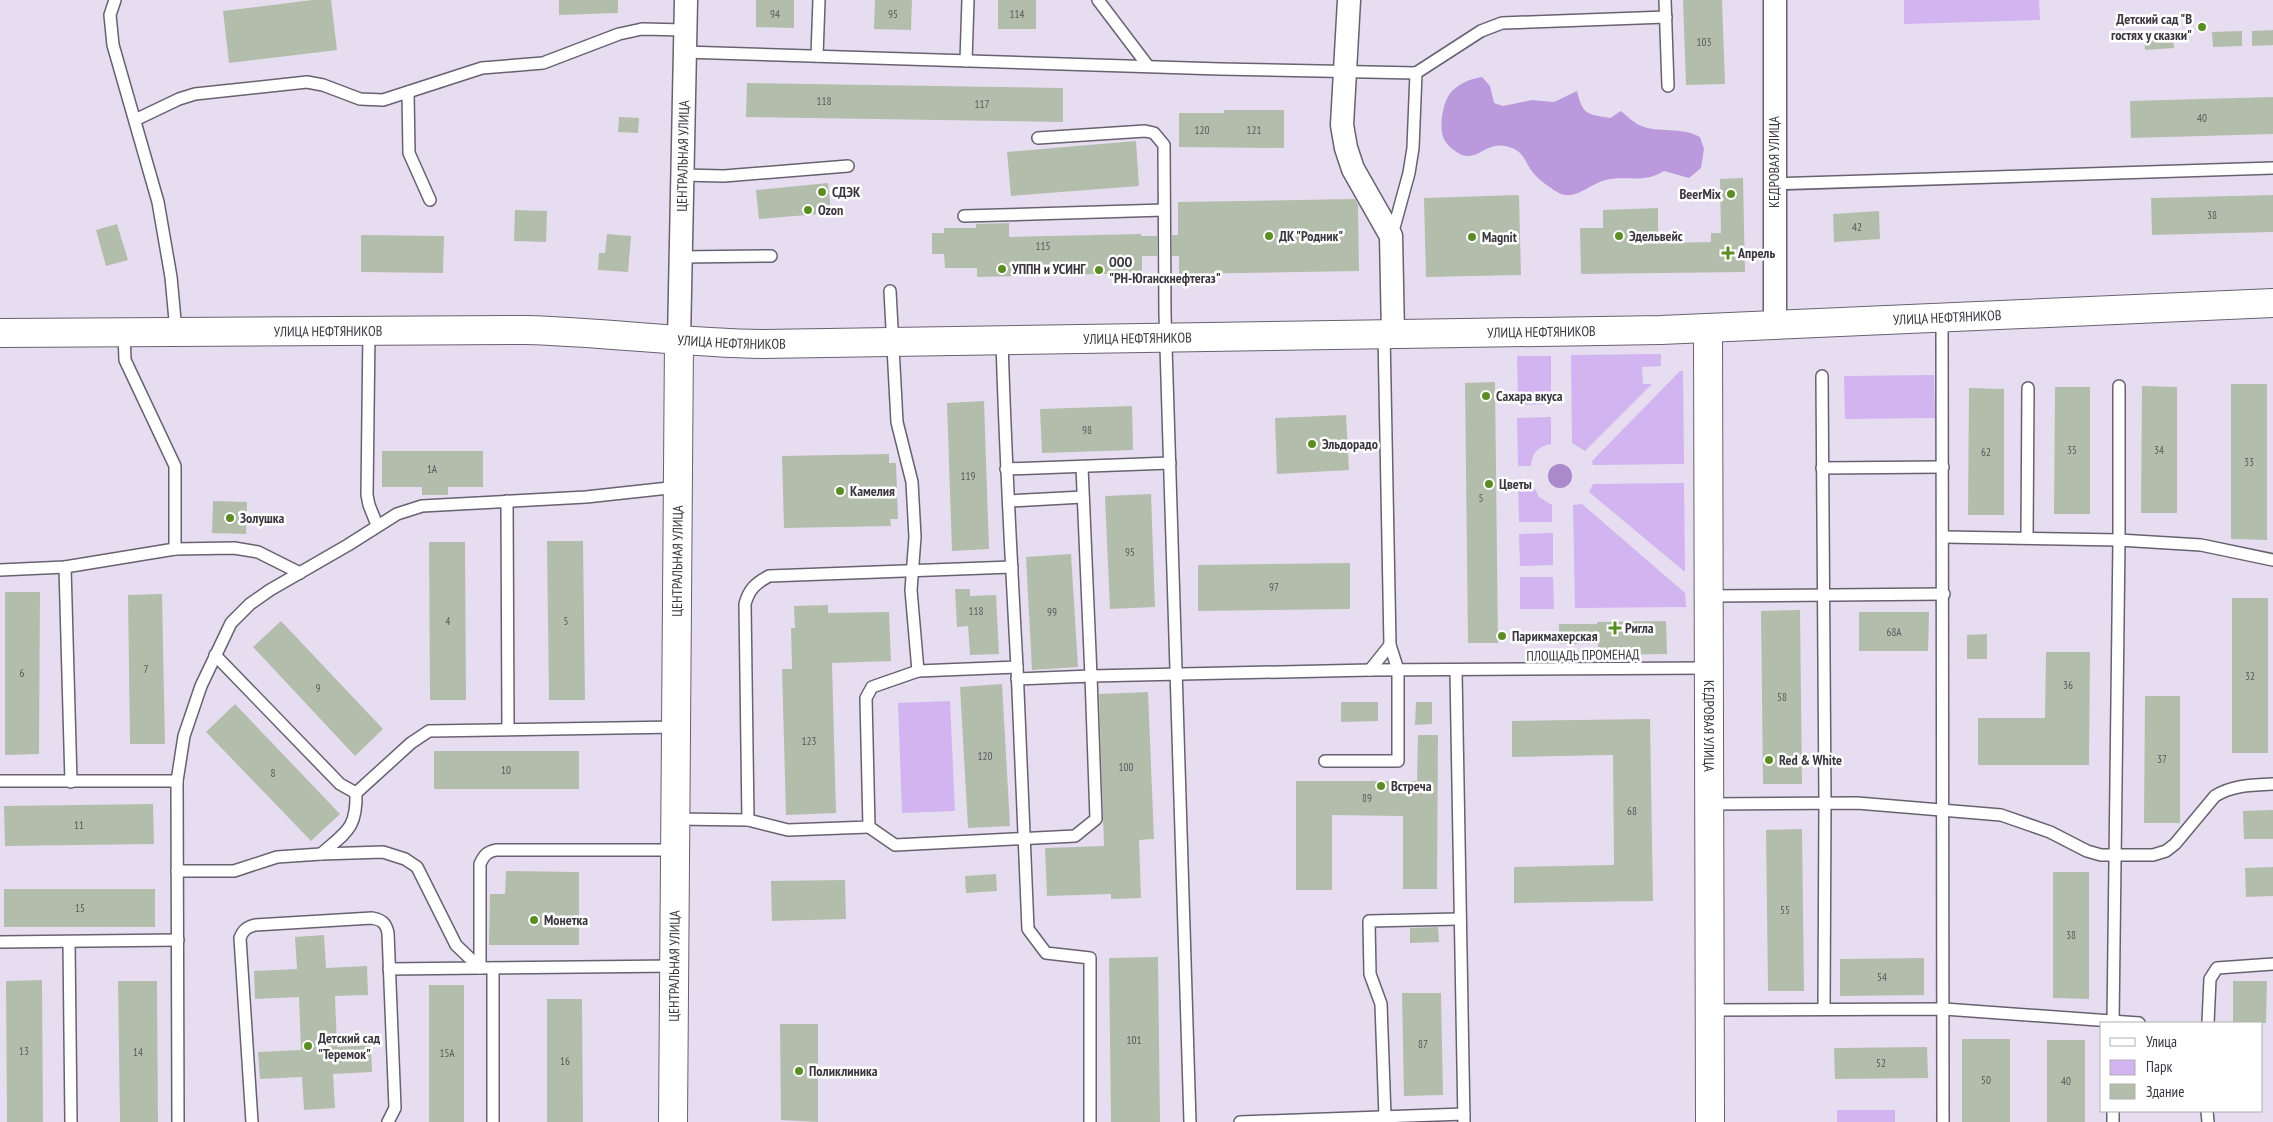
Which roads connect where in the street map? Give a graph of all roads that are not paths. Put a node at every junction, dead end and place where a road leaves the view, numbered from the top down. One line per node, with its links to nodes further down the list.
1 (115, 0): 18 (lane)
2 (686, 0): 10 (street, ЦЕНТРАЛЬНАЯ УЛИЦА)
3 (819, 0): 11 (lane)
4 (968, 0): 12 (lane)
5 (1098, 0): 13 (lane)
6 (1349, 0): 14 (street)
7 (1665, 0): 9 (lane)
8 (1775, 0): 23 (street, КЕДРОВАЯ УЛИЦА)
9 (1666, 17): 15 (lane); 16 (lane)
10 (685, 41): 11 (lane); 17 (lane); 22 (street, ЦЕНТРАЛЬНАЯ УЛИЦА)
11 (817, 56): 12 (lane)
12 (966, 62): 13 (lane)
13 (1148, 66): 14 (lane)
14 (1344, 72): 15 (lane); 27 (street)
15 (1416, 73): 27 (lane)
16 (1668, 86)
17 (408, 92): 18 (lane); 24 (lane)
18 (135, 120): 37 (lane)
19 (1038, 138): 25 (lane)
20 (848, 166): 22 (lane)
21 (2273, 168): 23 (lane)
22 (682, 175): 29 (street, ЦЕНТРАЛЬНАЯ УЛИЦА)
23 (1774, 184): 33 (street, КЕДРОВАЯ УЛИЦА)
24 (430, 200)
25 (1164, 210): 26 (lane); 40 (lane)
26 (964, 216)
27 (1391, 236): 39 (street)
28 (771, 256): 29 (lane)
29 (680, 258): 41 (street, ЦЕНТРАЛЬНАЯ УЛИЦА)
30 (890, 291): 43 (lane)
31 (2273, 303): 32 (street, УЛИЦА НЕФТЯНИКОВ)
32 (1942, 316): 33 (street, УЛИЦА НЕФТЯНИКОВ); 49 (lane)
33 (1776, 324): 34 (street, УЛИЦА НЕФТЯНИКОВ)
34 (1708, 328): 39 (street, УЛИЦА НЕФТЯНИКОВ); 69 (street, КЕДРОВАЯ УЛИЦА)
35 (369, 330): 37 (street, УЛИЦА НЕФТЯНИКОВ); 41 (street, УЛИЦА НЕФТЯНИКОВ); 56 (lane)
36 (124, 331): 37 (street, УЛИЦА НЕФТЯНИКОВ); 38 (street, УЛИЦА НЕФТЯНИКОВ); 60 (lane)
37 (176, 331)
38 (0, 333)
39 (1388, 334): 40 (street, УЛИЦА НЕФТЯНИКОВ); 70 (lane)
40 (1167, 338): 42 (street, УЛИЦА НЕФТЯНИКОВ); 47 (lane)
41 (679, 340): 43 (street, УЛИЦА НЕФТЯНИКОВ); 52 (street, ЦЕНТРАЛЬНАЯ УЛИЦА)
42 (1002, 340): 43 (street, УЛИЦА НЕФТЯНИКОВ); 51 (lane)
43 (894, 342): 64 (lane)
44 (1822, 376): 50 (lane)
45 (2119, 386): 59 (lane)
46 (2028, 388): 58 (lane)
47 (1170, 463): 48 (lane); 78 (lane)
48 (1082, 467): 51 (lane); 53 (lane)
49 (1943, 467): 50 (lane); 57 (lane)
50 (1822, 468): 68 (lane)
51 (1006, 470): 54 (lane)
52 (678, 487): 55 (lane); 80 (street, ЦЕНТРАЛЬНАЯ УЛИЦА)
53 (1083, 497): 54 (lane); 79 (lane)
54 (1009, 501): 62 (lane)
55 (507, 502): 56 (lane); 81 (lane)
56 (377, 525): 66 (lane)
57 (1944, 537): 58 (lane); 67 (lane)
58 (2027, 538): 59 (lane)
59 (2118, 540): 61 (lane); 97 (lane)
60 (175, 549): 63 (lane); 66 (lane)
61 (2273, 560)
62 (1012, 566): 64 (lane); 77 (lane)
63 (64, 567): 65 (lane); 85 (lane)
64 (913, 569): 73 (lane); 92 (lane)
65 (0, 570)
66 (300, 574): 71 (lane)
67 (1944, 594): 68 (lane); 90 (lane)
68 (1823, 595): 69 (lane); 88 (lane)
69 (1709, 596): 72 (street, КЕДРОВАЯ УЛИЦА)
70 (1390, 645): 74 (lane); 75 (lane)
71 (215, 655): 84 (lane); 87 (lane)
72 (1710, 668): 76 (lane, ПЛОЩАДЬ ПРОМЕНАД); 89 (street, КЕДРОВАЯ УЛИЦА)
73 (918, 670): 77 (lane, ПЛОЩАДЬ ПРОМЕНАД); 93 (lane, ПЛОЩАДЬ ПРОМЕНАД)
74 (1370, 670): 75 (lane, ПЛОЩАДЬ ПРОМЕНАД); 78 (lane, ПЛОЩАДЬ ПРОМЕНАД)
75 (1398, 670): 76 (lane, ПЛОЩАДЬ ПРОМЕНАД); 82 (lane)
76 (1456, 671): 99 (lane)
77 (1017, 673): 79 (lane, ПЛОЩАДЬ ПРОМЕНАД); 94 (lane)
78 (1177, 673): 79 (lane, ПЛОЩАДЬ ПРОМЕНАД); 123 (lane)
79 (1091, 676): 94 (lane)
80 (677, 727): 81 (lane); 91 (street, ЦЕНТРАЛЬНАЯ УЛИЦА)
81 (508, 728): 87 (lane)
82 (1325, 761)
83 (0, 781): 85 (lane)
84 (177, 781): 85 (lane); 98 (lane)
85 (71, 782)
86 (2273, 784): 97 (lane)
87 (356, 793): 96 (lane)
88 (1825, 802): 89 (lane); 90 (lane); 108 (lane)
89 (1710, 804): 110 (street, КЕДРОВАЯ УЛИЦА)
90 (1944, 810): 97 (lane); 109 (lane)
91 (676, 819): 92 (lane); 95 (street, ЦЕНТРАЛЬНАЯ УЛИЦА)
92 (748, 820): 93 (lane)
93 (870, 827): 94 (lane)
94 (1024, 838): 122 (lane)
95 (675, 850): 104 (street, ЦЕНТРАЛЬНАЯ УЛИЦА); 105 (lane)
96 (321, 854): 98 (lane); 105 (lane)
97 (2115, 855): 111 (lane)
98 (177, 871): 100 (lane)
99 (1459, 919): 113 (lane); 114 (lane)
100 (178, 940): 102 (lane); 117 (lane)
101 (0, 942): 102 (lane)
102 (69, 942): 116 (lane)
103 (2273, 964): 112 (lane)
104 (674, 966): 106 (lane); 121 (street, ЦЕНТРАЛЬНАЯ УЛИЦА)
105 (480, 968): 106 (lane); 107 (lane)
106 (493, 968): 120 (lane)
107 (389, 969): 118 (lane); 119 (lane)
108 (1824, 1009): 109 (lane); 110 (lane)
109 (1944, 1009): 111 (lane); 127 (lane)
110 (1710, 1010): 126 (street, КЕДРОВАЯ УЛИЦА)
111 (2112, 1022)
112 (2208, 1022)
113 (1385, 1117): 115 (lane); 125 (lane)
114 (1464, 1118): 115 (lane)
115 (1412, 1119)
116 (71, 1122)
117 (178, 1122)
118 (252, 1122)
119 (388, 1122)
120 (493, 1122)
121 (673, 1122)
122 (1090, 1122)
123 (1190, 1122)
124 (1240, 1122): 125 (lane)
125 (1280, 1122)
126 (1710, 1122)
127 (1943, 1122)

